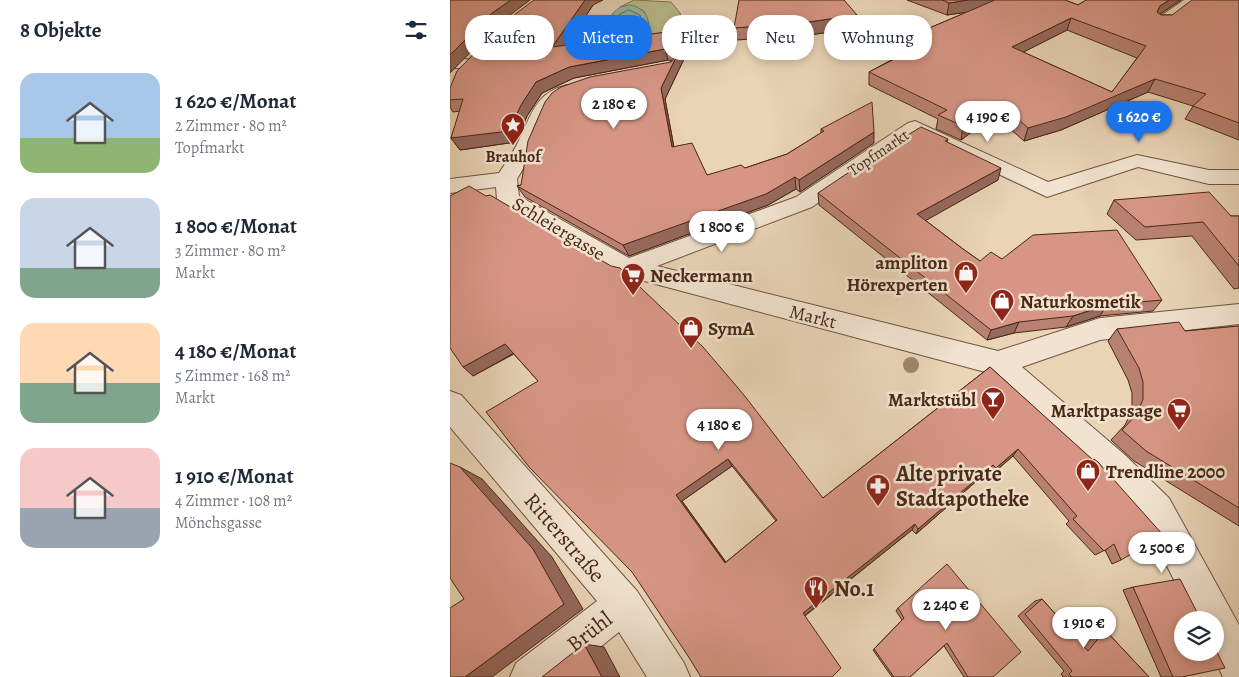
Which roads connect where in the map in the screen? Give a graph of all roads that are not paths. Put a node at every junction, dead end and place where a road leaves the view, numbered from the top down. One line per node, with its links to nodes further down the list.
1 (1193, 0): 2 (street)
2 (1160, 23)
3 (472, 60): 4 (street)
4 (454, 70)
5 (580, 84): 7 (street)
6 (1239, 177): 9 (street, Topfmarkt)
7 (506, 179): 8 (street); 9 (street, Schleiergasse)
8 (450, 186)
9 (627, 268): 11 (street, Markt)
10 (1239, 314): 11 (street)
11 (998, 363): 14 (street)
12 (450, 405): 13 (street, Ritterstraße)
13 (624, 604): 15 (street, Brühl); 16 (street, Ritterstraße)
14 (1239, 666)
15 (530, 677)
16 (670, 677)

